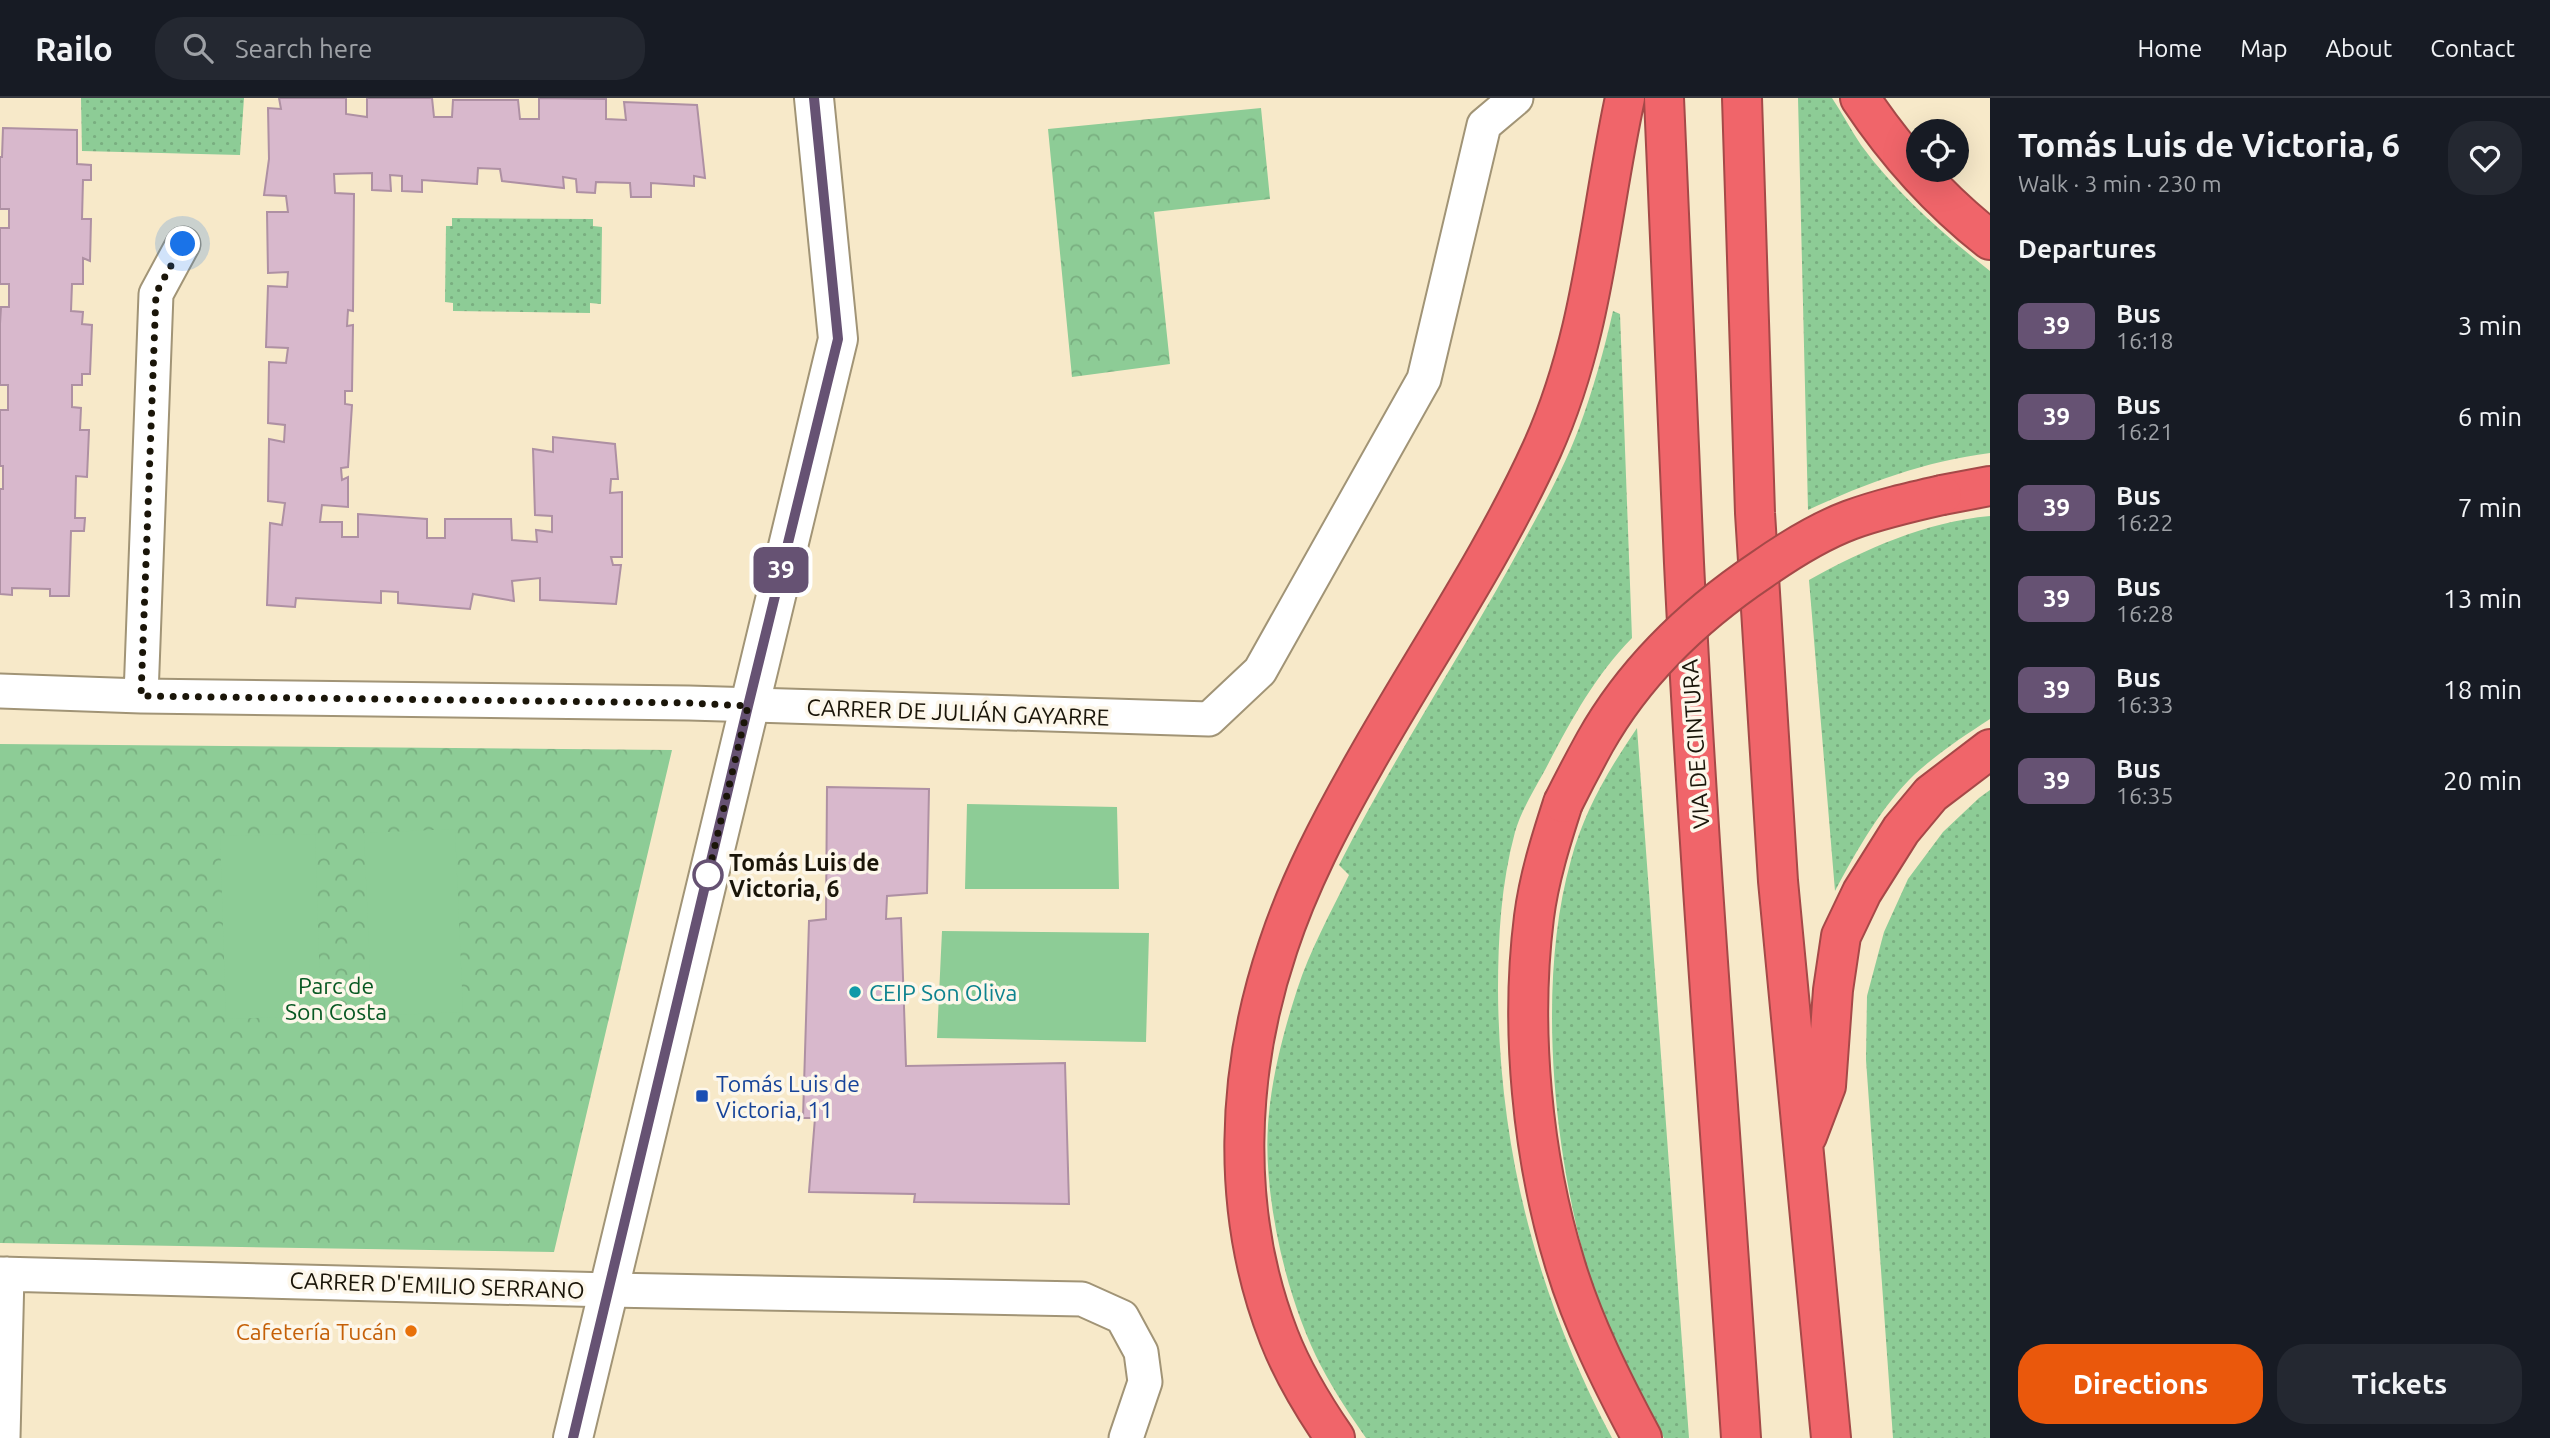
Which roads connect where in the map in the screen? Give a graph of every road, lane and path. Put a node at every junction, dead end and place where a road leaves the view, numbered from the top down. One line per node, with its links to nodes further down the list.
1 (814, 98): 12 (street)
2 (1516, 98): 12 (street, CARRER DE JULIÁN GAYARRE)
3 (1625, 98): 20 (highway)
4 (1664, 98): 22 (highway, VIA DE CINTURA)
5 (1742, 98): 14 (highway)
6 (1860, 98): 7 (highway)
7 (1990, 240)
8 (183, 244): 11 (street)
9 (1990, 486): 21 (highway, bridge)
10 (0, 691): 11 (street, CARRER DE JULIÁN GAYARRE)
11 (141, 696): 12 (street, CARRER DE JULIÁN GAYARRE)
12 (748, 706): 16 (street)
13 (1990, 749): 14 (highway)
14 (1804, 1145): 23 (highway)
15 (4, 1274): 16 (street, CARRER D'EMILIO SERRANO); 17 (street)
16 (610, 1290): 18 (street); 19 (street, CARRER D'EMILIO SERRANO)
17 (3, 1438)
18 (573, 1438)
19 (1126, 1438)
20 (1335, 1438)
21 (1642, 1438)
22 (1741, 1438)
23 (1831, 1438)

